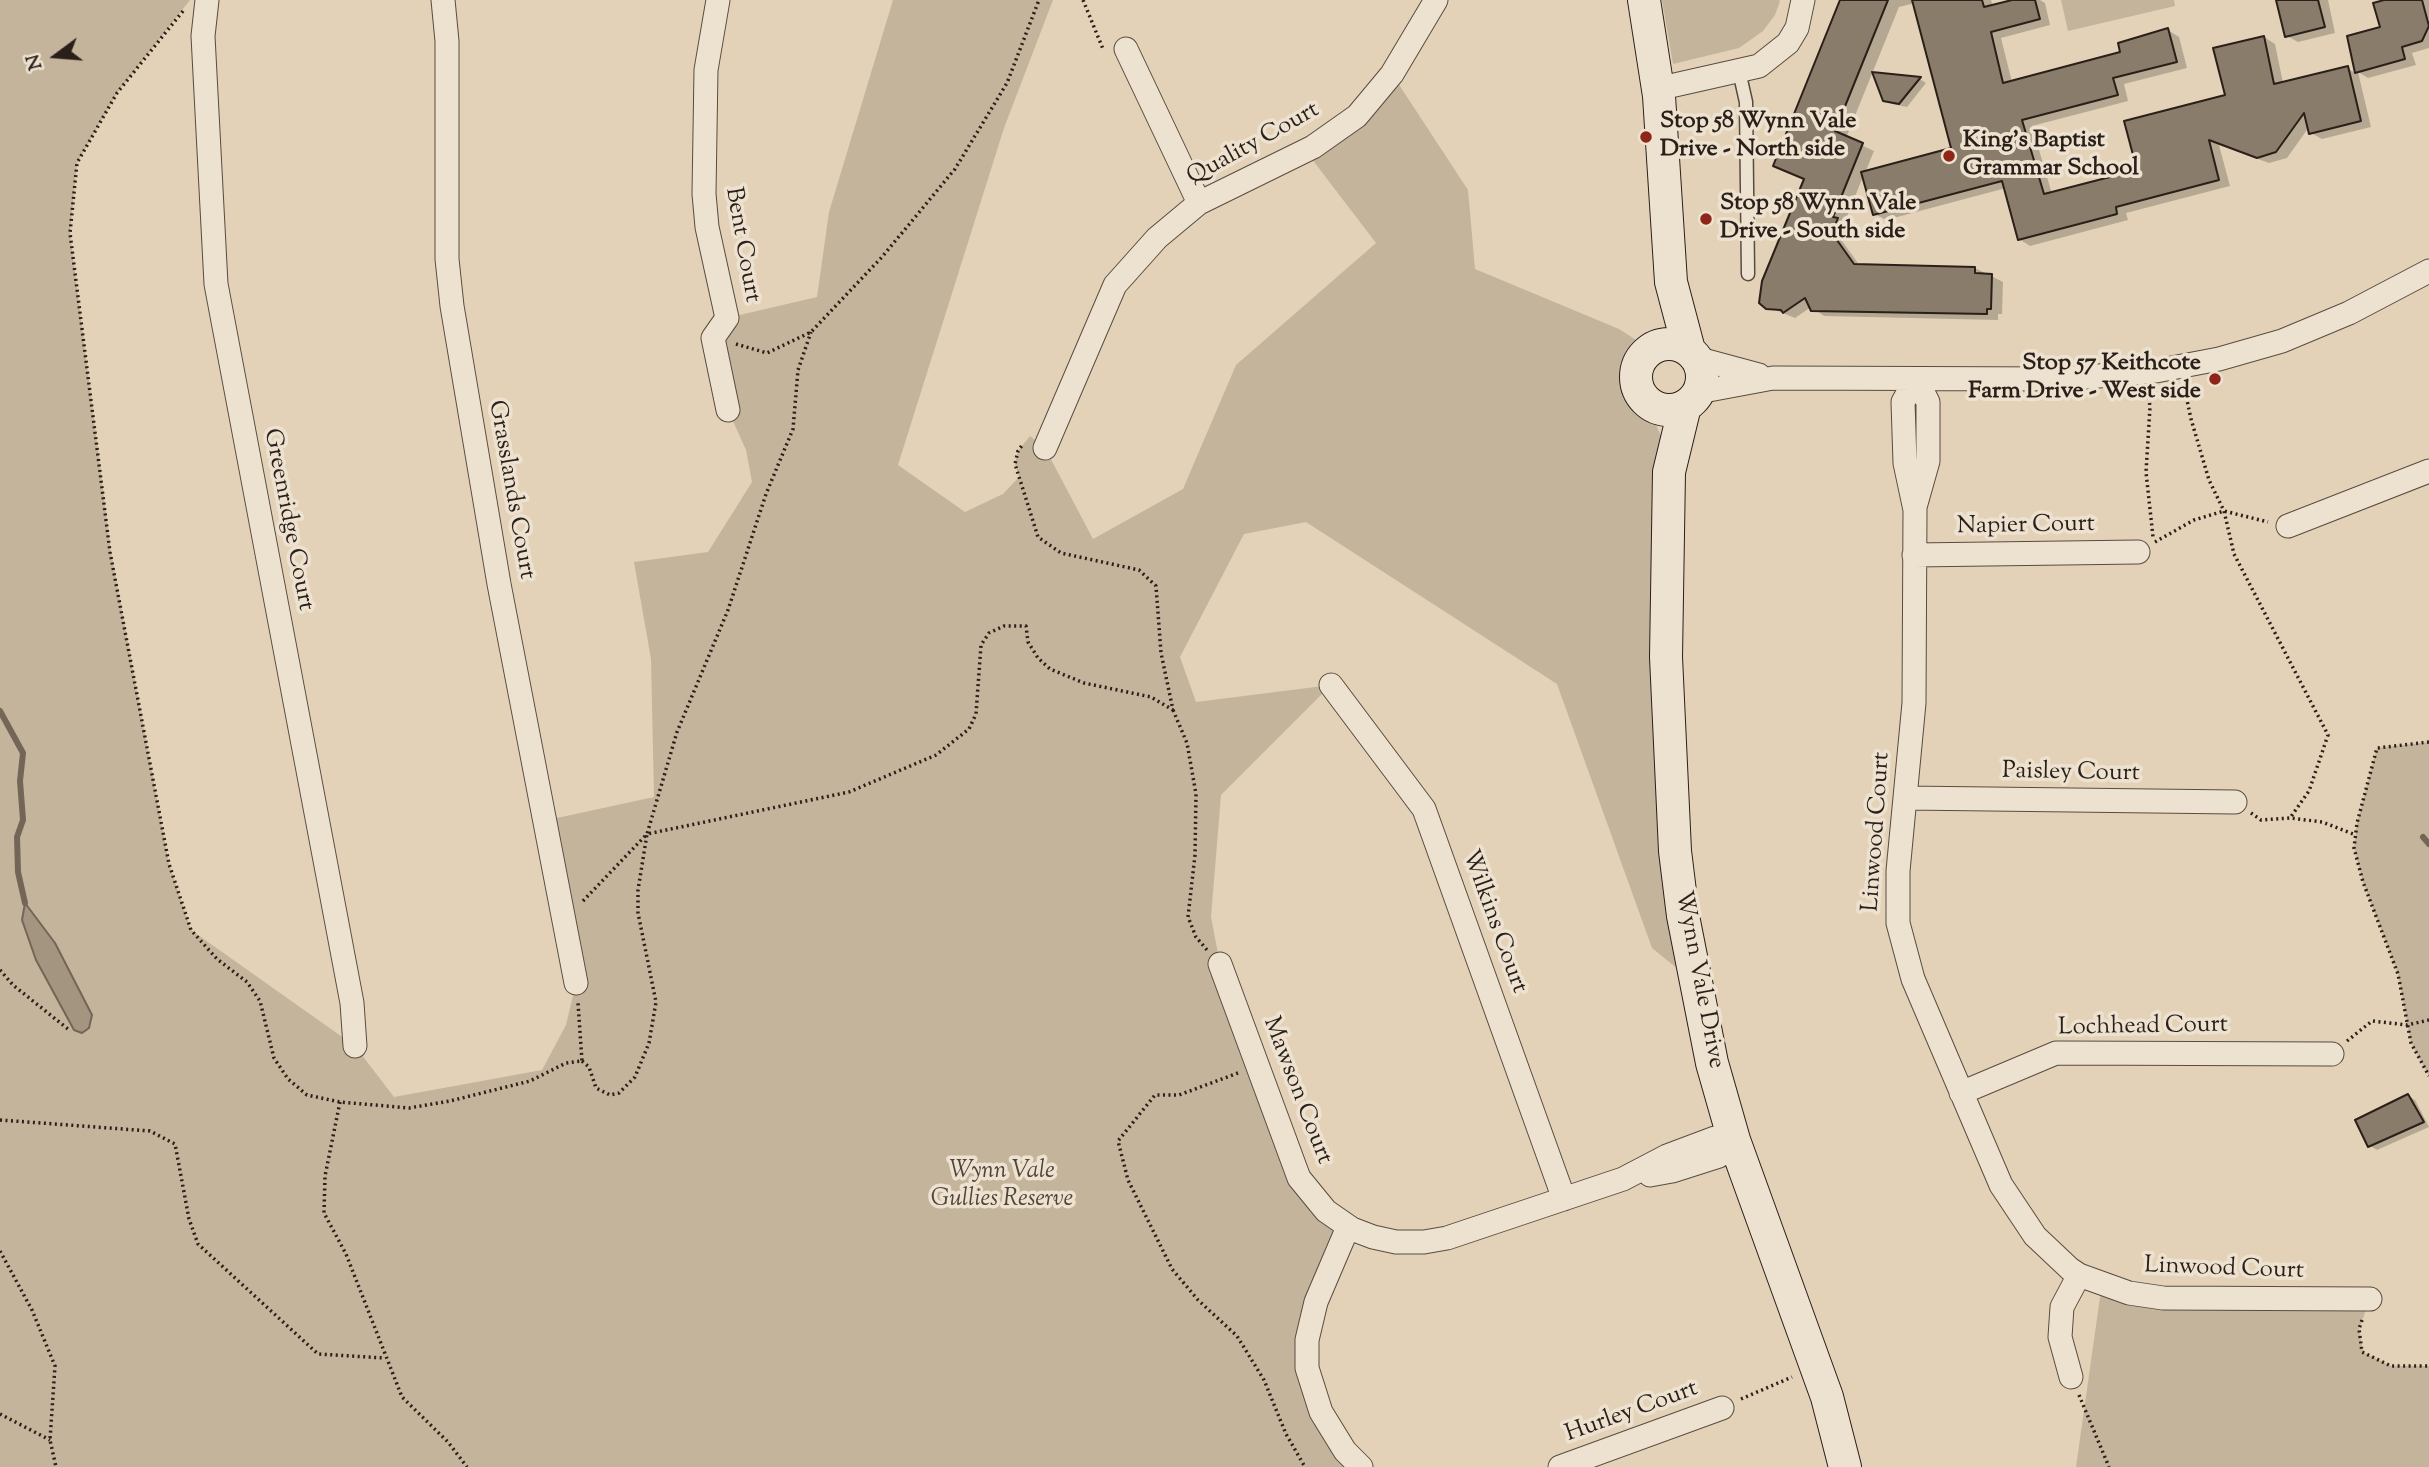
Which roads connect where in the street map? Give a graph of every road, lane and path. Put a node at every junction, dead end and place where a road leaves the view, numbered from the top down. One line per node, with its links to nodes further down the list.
1 (207, 0): 50 (street, Greenridge Court)
2 (443, 0): 43 (street, Grasslands Court)
3 (718, 0): 18 (street, Bent Court)
4 (1039, 0): 17 (path)
5 (1083, 0): 10 (path)
6 (1644, 0): 12 (main road)
7 (1803, 0): 11 (street)
8 (1426, 3): 13 (street, Quality Court)
9 (184, 9): 56 (path)
10 (1126, 49): 13 (street)
11 (1739, 71): 12 (street); 15 (lane)
12 (1657, 89): 16 (main road)
13 (1199, 203): 28 (street, Quality Court)
14 (2429, 271): 21 (street)
15 (1748, 274)
16 (1671, 282): 19 (main road); 20 (main road)
17 (811, 332): 18 (path); 41 (path)
18 (713, 338): 27 (street)
19 (1650, 349): 20 (main road); 26 (main road)
20 (1692, 354): 23 (street); 25 (main road)
21 (2181, 367): 22 (street); 31 (path)
22 (2144, 373): 24 (street); 33 (path)
23 (1773, 378): 24 (street); 25 (street)
24 (1916, 379): 34 (street, Linwood Court)
25 (1692, 399): 26 (main road); 30 (main road, Wynn Vale Drive)
26 (1647, 402): 30 (main road, Wynn Vale Drive)
27 (728, 410)
28 (1045, 448): 36 (path)
29 (2429, 471): 32 (street)
30 (1669, 472): 58 (main road, Wynn Vale Drive)
31 (2224, 511): 32 (path); 33 (path); 40 (path)
32 (2288, 526)
33 (2146, 547): 34 (street, Napier Court)
34 (1914, 555): 38 (street, Linwood Court)
35 (1331, 685): 59 (street, Wilkins Court)
36 (1173, 710): 41 (path); 44 (path)
37 (2429, 742): 42 (path)
38 (1907, 798): 39 (street, Paisley Court); 55 (street, Linwood Court)
39 (2235, 802): 40 (path)
40 (2290, 818): 42 (path)
41 (647, 834): 43 (path); 52 (path)
42 (2356, 835): 48 (path)
43 (565, 920): 46 (street, Grasslands Court)
44 (1220, 964): 53 (street, Mawson Court)
45 (0, 970): 49 (path)
46 (576, 983): 52 (path)
47 (2429, 1020): 48 (path)
48 (2407, 1025): 51 (path); 54 (path)
49 (68, 1029)
50 (355, 1046)
51 (2332, 1054): 55 (street, Lochhead Court)
52 (582, 1061): 56 (path)
53 (1256, 1066): 60 (street, Mawson Court); 73 (path)
54 (2429, 1076)
55 (1961, 1093): 62 (street, Linwood Court)
56 (340, 1102): 64 (path)
57 (0, 1120): 64 (path)
58 (1734, 1140): 59 (street, Mawson Court); 76 (main road, Wynn Vale Drive)
59 (1564, 1199): 60 (street, Mawson Court)
60 (1348, 1227): 74 (street)
61 (0, 1251): 70 (path)
62 (2079, 1275): 63 (street, Linwood Court); 67 (street)
63 (2370, 1299): 65 (path)
64 (384, 1357): 72 (path)
65 (2429, 1366)
66 (1794, 1376): 68 (path)
67 (2071, 1377): 77 (path)
68 (1722, 1408): 75 (street, Hurley Court)
69 (0, 1414): 70 (path)
70 (50, 1440): 71 (path)
71 (56, 1467)
72 (467, 1467)
73 (1305, 1467)
74 (1361, 1467)
75 (1560, 1467)
76 (1845, 1467)
77 (2109, 1467)

